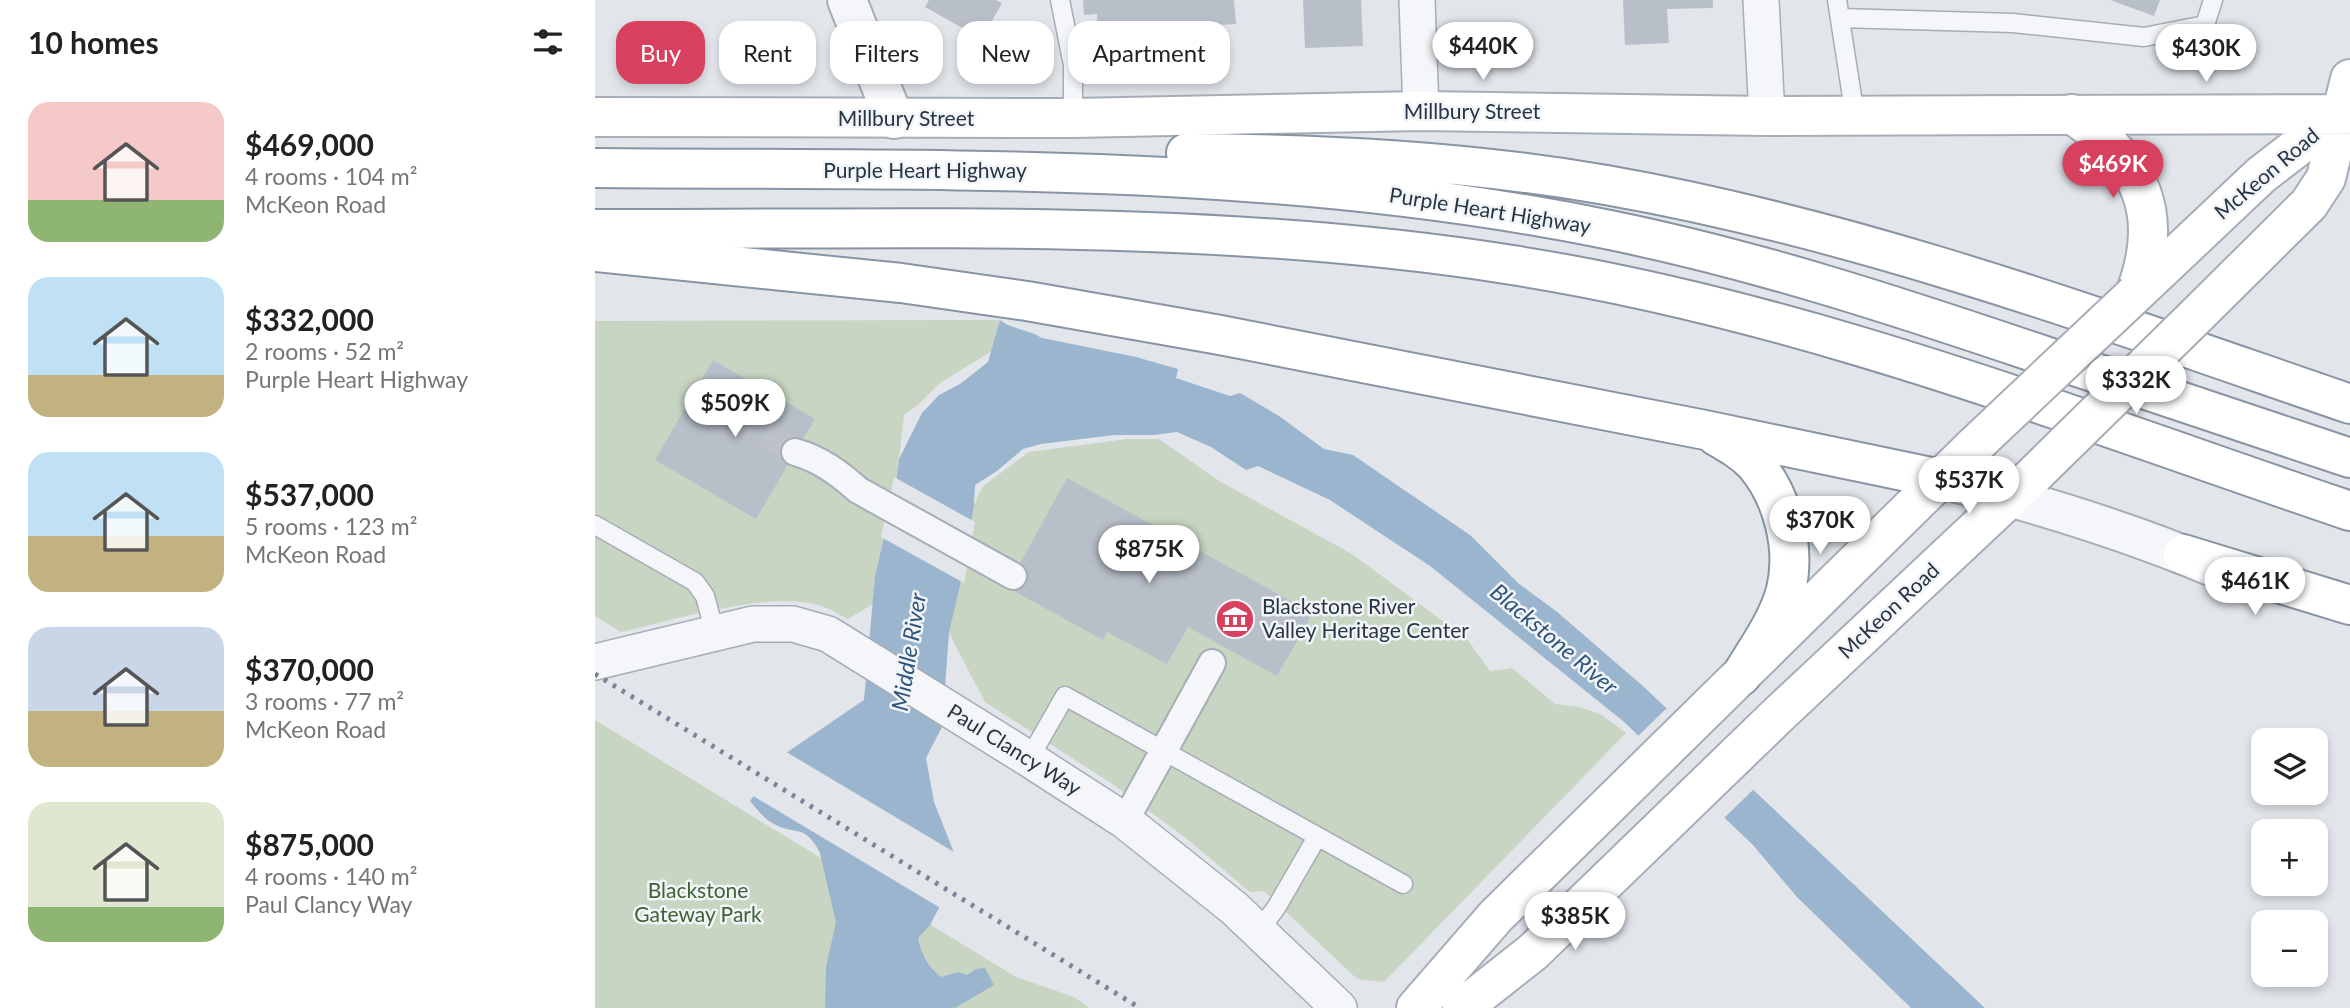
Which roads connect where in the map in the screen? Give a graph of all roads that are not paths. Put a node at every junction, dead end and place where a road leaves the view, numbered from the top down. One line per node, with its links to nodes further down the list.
1 (847, 0): 14 (street)
2 (1060, 0): 13 (lane)
3 (1417, 0): 8 (street)
4 (1761, 0): 10 (street)
5 (2213, 0): 6 (lane)
6 (1839, 9): 11 (lane)
7 (2347, 102): 9 (main road, Millbury Street); 19 (main road, McKeon Road); 25 (main road, McKeon Road, bridge)
8 (1421, 111): 10 (main road, Millbury Street); 13 (main road, Millbury Street)
9 (2072, 114): 11 (main road, Millbury Street); 19 (main road)
10 (1767, 116): 11 (main road, Millbury Street)
11 (1855, 116)
12 (595, 117): 14 (main road, Millbury Street)
13 (1073, 118): 14 (main road, Millbury Street)
14 (894, 119)
15 (595, 168): 16 (main road, Purple Heart Highway)
16 (847, 170): 20 (main road); 23 (main road, Purple Heart Highway)
17 (595, 229): 26 (main road)
18 (595, 252): 21 (main road)
19 (2135, 294): 24 (main road, McKeon Road, bridge)
20 (2350, 404)
21 (1705, 430): 24 (main road); 35 (main road)
22 (795, 453): 29 (street)
23 (2350, 458)
24 (1941, 479): 25 (street); 35 (main road, McKeon Road)
25 (2023, 485): 28 (street); 44 (main road, McKeon Road)
26 (2350, 511)
27 (595, 524): 32 (lane)
28 (2183, 554): 30 (main road); 31 (street)
29 (1013, 576)
30 (2350, 605)
31 (2350, 625)
32 (715, 633): 33 (street, Paul Clancy Way); 37 (street, Paul Clancy Way)
33 (595, 662)
34 (1212, 663): 36 (street)
35 (1741, 676): 43 (main road, McKeon Road)
36 (1163, 751): 37 (lane); 38 (street); 39 (lane)
37 (1029, 758): 38 (street, Paul Clancy Way)
38 (1125, 821): 41 (street, Paul Clancy Way)
39 (1317, 837): 40 (lane); 41 (lane)
40 (1403, 884)
41 (1259, 930): 42 (street, Paul Clancy Way)
42 (1339, 1008)
43 (1416, 1008)
44 (1462, 1008)

